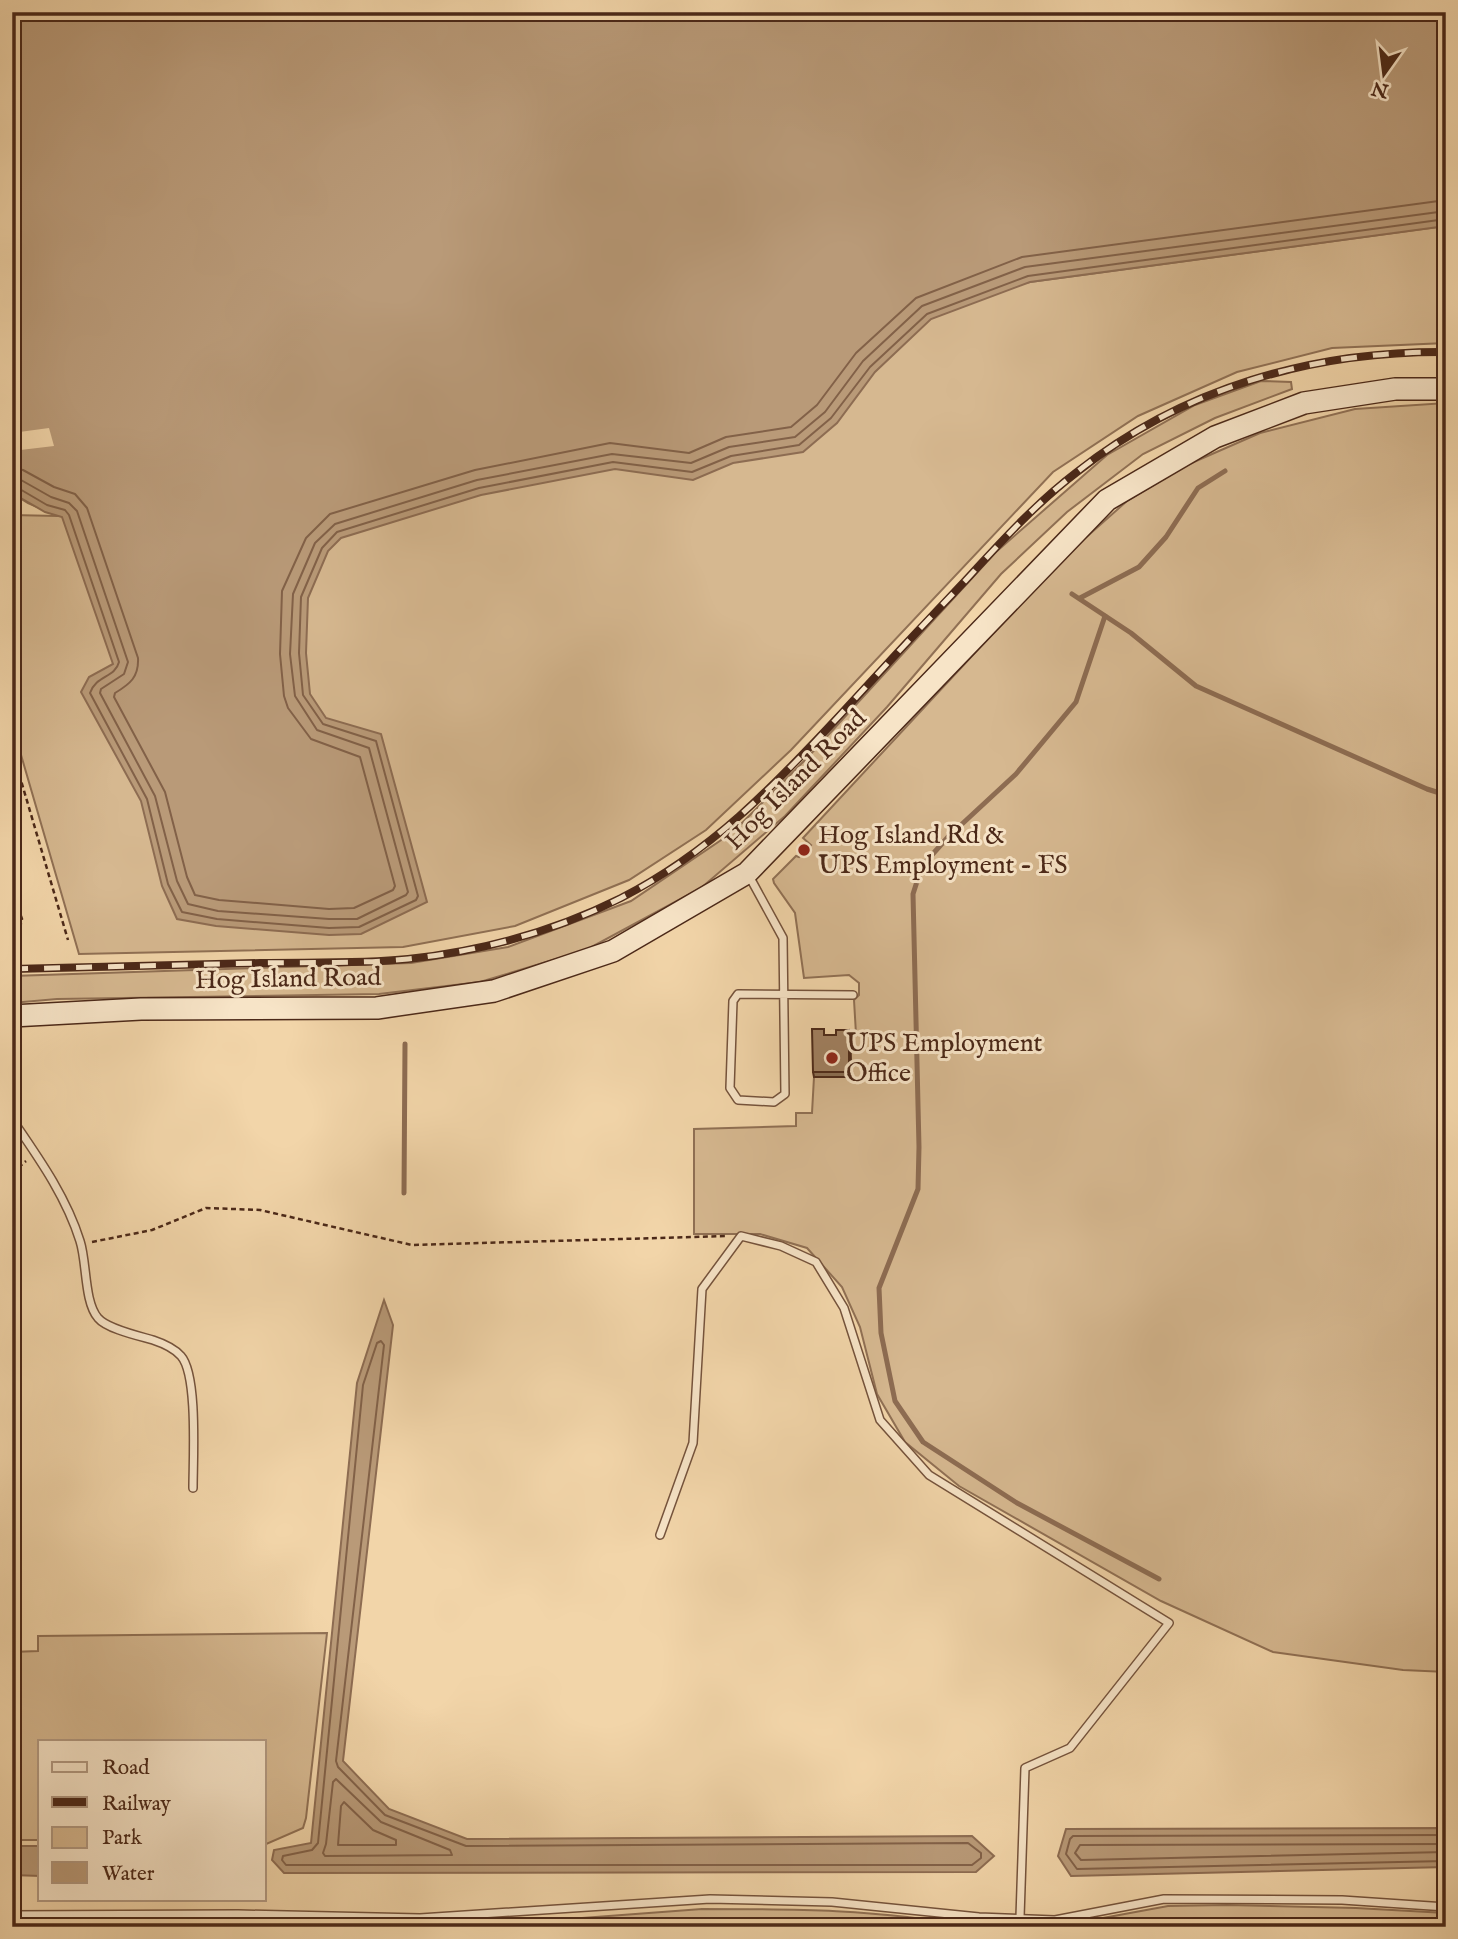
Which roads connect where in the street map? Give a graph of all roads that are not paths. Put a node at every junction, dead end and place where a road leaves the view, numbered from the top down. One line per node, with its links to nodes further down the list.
1 (1446, 389): 2 (street, Hog Island Road)
2 (747, 873): 3 (lane); 5 (street, Hog Island Road)
3 (784, 993): 3 (lane); 4 (lane)
4 (853, 995)
5 (12, 1016)
6 (12, 1119): 7 (lane)
7 (193, 1488)
8 (660, 1535): 11 (lane)
9 (1446, 1907): 11 (lane)
10 (12, 1915): 11 (lane)
11 (1020, 1917)

